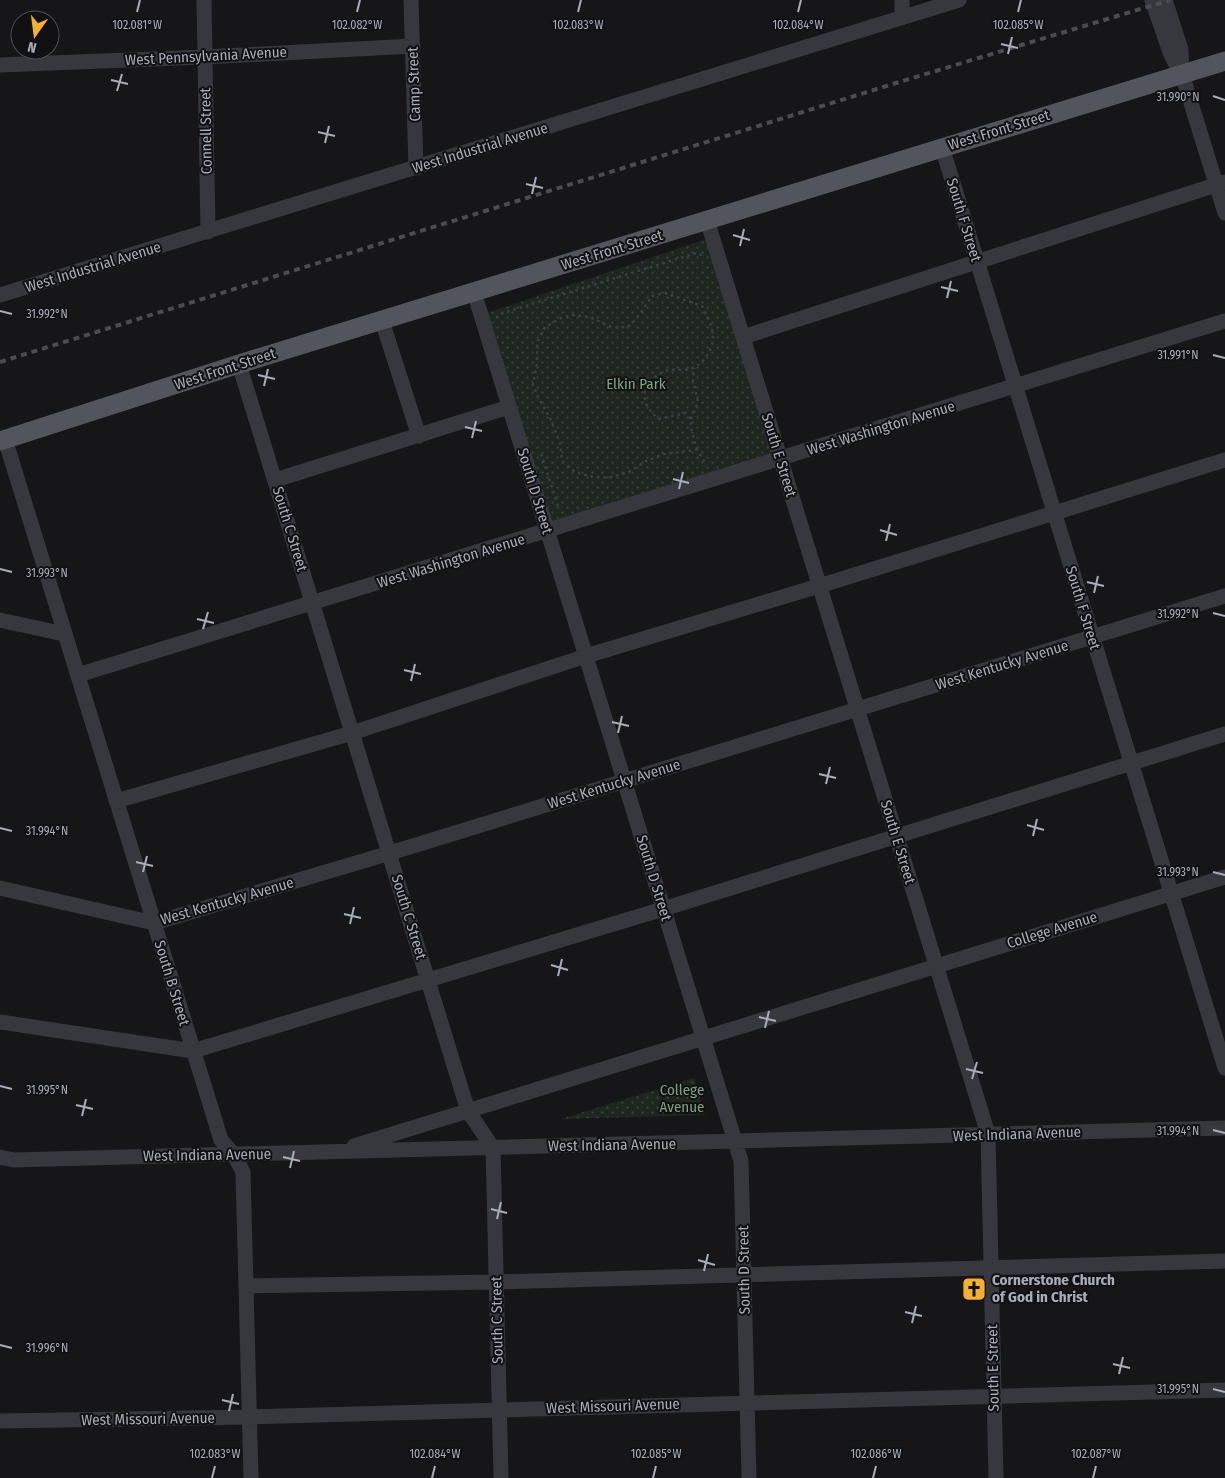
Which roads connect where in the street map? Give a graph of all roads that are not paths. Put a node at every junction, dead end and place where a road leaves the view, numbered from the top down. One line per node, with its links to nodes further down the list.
1 (204, 0): 9 (street, Connell Street)
2 (411, 0): 8 (street, Camp Street)
3 (902, 0): 7 (street)
4 (959, 0): 7 (street, West Industrial Avenue)
5 (1152, 0): 12 (street)
6 (1165, 0): 12 (street)
7 (902, 18): 14 (street, West Industrial Avenue)
8 (413, 46): 9 (street, West Pennsylvania Avenue); 14 (street, Camp Street)
9 (205, 57): 11 (street, West Pennsylvania Avenue); 18 (street, Connell Street)
10 (1225, 61): 12 (main road, West Front Street)
11 (0, 64)
12 (1182, 74): 13 (main road, West Front Street); 15 (street)
13 (942, 147): 17 (main road, West Front Street); 19 (street, South F Street)
14 (416, 168): 18 (street, West Industrial Avenue)
15 (1221, 184): 16 (street); 19 (street)
16 (1225, 213)
17 (707, 220): 20 (main road, West Front Street); 24 (street, South E Street)
18 (208, 232): 21 (street, West Industrial Avenue)
19 (977, 262): 24 (street); 26 (street, South F Street)
20 (474, 292): 22 (main road, West Front Street); 27 (street, South D Street)
21 (0, 295)
22 (382, 320): 25 (main road, West Front Street); 28 (street)
23 (1225, 321): 26 (street, West Washington Avenue)
24 (743, 337): 30 (street, South E Street)
25 (239, 364): 29 (main road, West Front Street); 32 (street, South C Street)
26 (1015, 386): 30 (street, West Washington Avenue); 33 (street, South F Street)
27 (509, 407): 28 (street); 34 (street, South D Street)
28 (419, 436): 32 (street)
29 (3, 440): 39 (street, South B Street)
30 (780, 459): 34 (street, West Washington Avenue); 35 (street, South E Street)
31 (1225, 460): 33 (street)
32 (275, 480): 37 (street, South C Street)
33 (1054, 513): 35 (street); 40 (street, South F Street)
34 (547, 531): 37 (street, West Washington Avenue); 41 (street, South D Street)
35 (819, 586): 41 (street); 43 (street, South E Street)
36 (1225, 596): 40 (street, West Kentucky Avenue)
37 (312, 603): 42 (street, West Washington Avenue); 44 (street, South C Street)
38 (0, 620): 39 (street)
39 (64, 634): 42 (street, South B Street)
40 (1092, 637): 43 (street, West Kentucky Avenue); 46 (street, South F Street)
41 (586, 656): 44 (street); 47 (street, South D Street)
42 (78, 675): 48 (street, South B Street)
43 (857, 709): 47 (street, West Kentucky Avenue); 49 (street, South E Street)
44 (352, 733): 48 (street); 50 (street, South C Street)
45 (1225, 734): 46 (street)
46 (1131, 764): 49 (street); 53 (street, South F Street)
47 (624, 781): 50 (street, West Kentucky Avenue); 54 (street, South D Street)
48 (116, 801): 55 (street, South B Street)
49 (897, 837): 54 (street); 56 (street, South E Street)
50 (390, 853): 55 (street, West Kentucky Avenue); 57 (street, South C Street)
51 (1225, 877): 53 (street, College Avenue)
52 (0, 888): 55 (street, West Kentucky Avenue)
53 (1171, 894): 56 (street, College Avenue); 59 (street, South F Street)
54 (663, 909): 57 (street); 60 (street, South D Street)
55 (154, 923): 61 (street, South B Street)
56 (936, 966): 60 (street, College Avenue); 65 (street, South E Street)
57 (428, 981): 61 (street); 63 (street, South C Street)
58 (0, 1022): 61 (street)
59 (1218, 1022): 62 (street, South F Street)
60 (703, 1038): 63 (street, College Avenue); 66 (street, South D Street)
61 (193, 1051): 69 (street, South B Street)
62 (1225, 1068)
63 (468, 1111): 67 (street, South C Street); 68 (street, College Avenue)
64 (1225, 1128): 65 (street, West Indiana Avenue)
65 (988, 1134): 66 (street, West Indiana Avenue); 72 (street, South E Street)
66 (734, 1142): 67 (street, West Indiana Avenue); 73 (street, South D Street)
67 (493, 1148): 68 (street, West Indiana Avenue); 74 (street, South C Street)
68 (335, 1152): 69 (street, West Indiana Avenue)
69 (234, 1155): 70 (street, West Indiana Avenue); 75 (street, South B Street)
70 (0, 1157)
71 (1225, 1261): 72 (street)
72 (991, 1268): 73 (street); 77 (street, South E Street)
73 (744, 1275): 74 (street); 78 (street, South D Street)
74 (496, 1282): 75 (street); 79 (street, South C Street)
75 (246, 1286): 80 (street, South B Street)
76 (1225, 1390): 77 (street, West Missouri Avenue)
77 (994, 1396): 78 (street, West Missouri Avenue); 85 (street, South E Street)
78 (747, 1403): 79 (street, West Missouri Avenue); 84 (street, South D Street)
79 (500, 1410): 80 (street, West Missouri Avenue); 83 (street, South C Street)
80 (249, 1417): 81 (street, West Missouri Avenue); 82 (street, South B Street)
81 (0, 1422)
82 (251, 1478)
83 (501, 1478)
84 (748, 1478)
85 (996, 1478)

